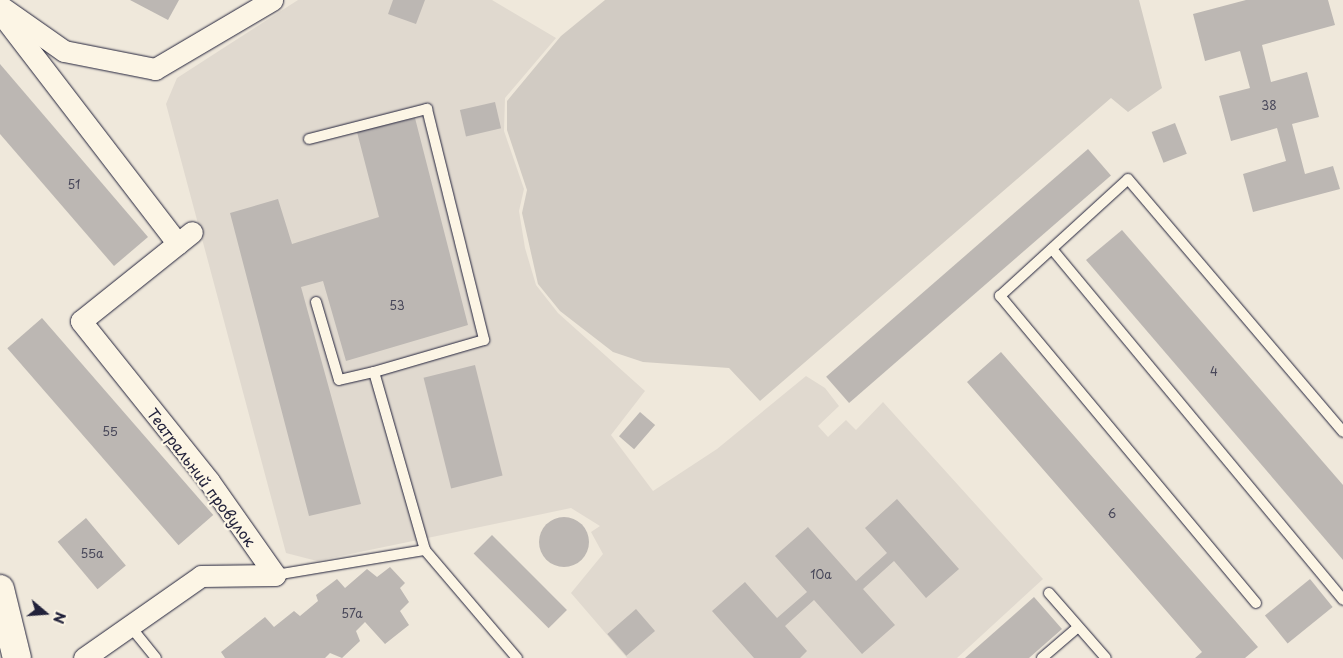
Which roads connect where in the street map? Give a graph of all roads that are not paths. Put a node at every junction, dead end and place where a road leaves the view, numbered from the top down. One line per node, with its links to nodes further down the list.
1 (272, 0): 2 (street)
2 (0, 6)
3 (0, 12): 10 (street, Театральний провулок)
4 (309, 139): 7 (lane)
5 (1052, 249): 8 (lane); 13 (lane); 14 (lane)
6 (316, 302): 7 (lane)
7 (374, 372): 9 (lane)
8 (1343, 432)
9 (426, 550): 10 (lane); 20 (lane)
10 (275, 575): 15 (street)
11 (0, 590): 17 (highway)
12 (1049, 593): 16 (lane)
13 (1343, 600)
14 (1256, 603)
15 (130, 626): 18 (street); 19 (lane)
16 (1077, 628): 21 (lane); 22 (lane)
17 (17, 658)
18 (84, 658)
19 (156, 658)
20 (517, 658)
21 (1042, 658)
22 (1106, 658)

